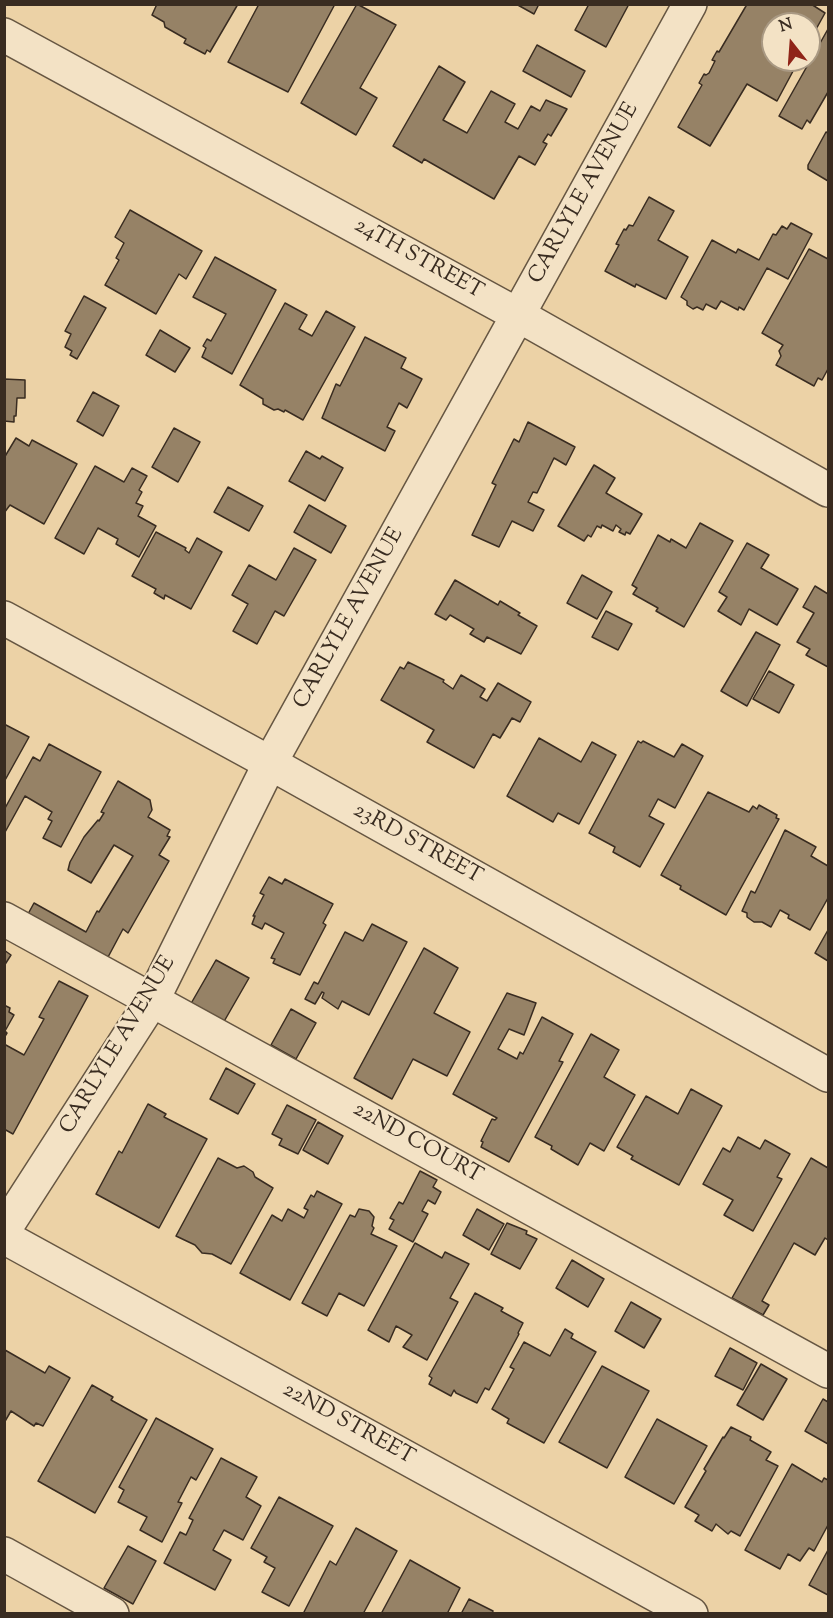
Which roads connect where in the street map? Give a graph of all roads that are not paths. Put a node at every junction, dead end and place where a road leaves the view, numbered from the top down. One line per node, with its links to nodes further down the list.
1 (690, 4): 3 (street, CARLYLE AVENUE)
2 (4, 36): 3 (street, 24TH STREET)
3 (518, 315): 4 (street, 24TH STREET); 6 (street, CARLYLE AVENUE)
4 (828, 490)
5 (4, 618): 6 (street, 23RD STREET)
6 (270, 763): 8 (street, CARLYLE AVENUE); 9 (street, 23RD STREET)
7 (4, 919): 8 (street, 22ND COURT)
8 (153, 999): 10 (street, CARLYLE AVENUE); 12 (street, 22ND COURT)
9 (828, 1075)
10 (4, 1230)
11 (4, 1237): 15 (street, 22ND STREET)
12 (828, 1371)
13 (4, 1554): 14 (street)
14 (112, 1614)
15 (691, 1614)

